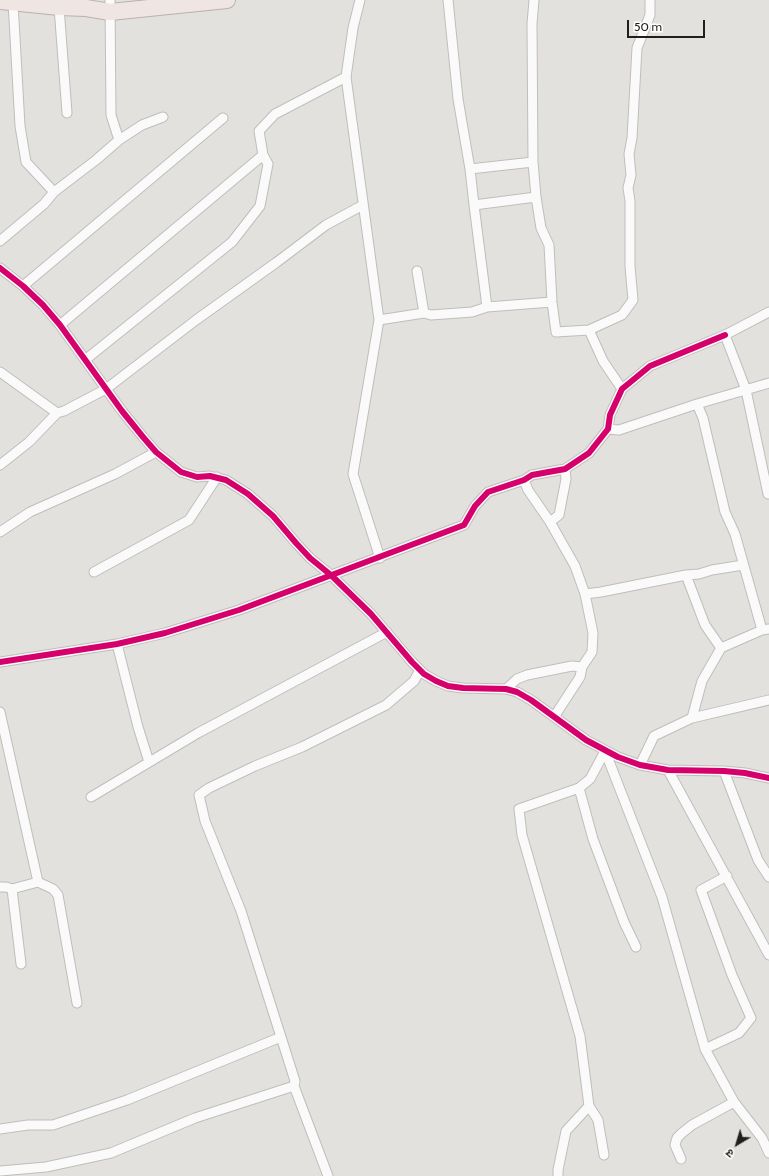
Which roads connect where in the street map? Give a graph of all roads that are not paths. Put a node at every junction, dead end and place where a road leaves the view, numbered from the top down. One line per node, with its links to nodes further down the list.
1 (227, 0): 7 (highway)
2 (360, 0): 9 (street)
3 (448, 0): 16 (street)
4 (534, 0): 15 (street)
5 (650, 0): 31 (street)
6 (6, 2): 8 (highway); 17 (street)
7 (110, 6): 8 (highway); 13 (street)
8 (59, 7): 10 (street)
9 (346, 77): 14 (street); 19 (street)
10 (67, 113)
11 (162, 117): 13 (street)
12 (223, 118): 24 (street)
13 (119, 140): 17 (street)
14 (263, 155): 30 (street); 33 (street)
15 (532, 162): 16 (street); 18 (street)
16 (470, 169): 20 (street)
17 (54, 192): 21 (street)
18 (536, 197): 20 (street); 25 (street)
19 (363, 205): 29 (street); 36 (street)
20 (474, 205): 26 (street)
21 (0, 241)
22 (0, 268): 24 (street)
23 (418, 271): 28 (street)
24 (23, 286): 30 (street)
25 (552, 302): 26 (street); 31 (street)
26 (487, 307): 28 (street)
27 (769, 312): 32 (street)
28 (424, 313): 29 (street)
29 (379, 320): 50 (street)
30 (60, 325): 33 (street)
31 (589, 330): 37 (street)
32 (724, 335): 37 (street); 38 (street)
33 (85, 360): 36 (street)
34 (0, 372): 40 (street)
35 (769, 383): 38 (street)
36 (106, 389): 40 (street); 42 (street)
37 (622, 389): 41 (street)
38 (746, 390): 39 (street); 47 (street)
39 (697, 404): 41 (street); 51 (street)
40 (57, 413): 43 (street)
41 (608, 429): 44 (street)
42 (156, 452): 45 (street); 49 (street)
43 (0, 465)
44 (565, 470): 46 (street); 48 (street)
45 (217, 477): 52 (street); 54 (street)
46 (524, 480): 48 (street); 50 (street)
47 (768, 494)
48 (550, 522): 55 (street)
49 (0, 532)
50 (380, 558): 54 (street)
51 (743, 565): 53 (street); 56 (street)
52 (94, 572)
53 (686, 575): 55 (street); 59 (street)
54 (332, 576): 57 (street); 58 (street)
55 (585, 594): 61 (street)
56 (765, 629): 59 (street)
57 (387, 632): 62 (street); 69 (street)
58 (117, 644): 60 (street); 69 (street)
59 (722, 648): 67 (street)
60 (0, 662)
61 (582, 667): 63 (street); 66 (street)
62 (420, 670): 63 (street); 85 (street)
63 (506, 689): 66 (street)
64 (769, 700): 67 (street)
65 (0, 712): 78 (street)
66 (554, 717): 68 (street)
67 (692, 718): 70 (street)
68 (606, 751): 70 (street); 74 (street); 86 (street)
69 (149, 762): 75 (street)
70 (640, 765): 71 (street)
71 (668, 770): 72 (street); 76 (street)
72 (724, 770): 73 (street); 77 (street)
73 (769, 778)
74 (579, 788): 81 (street); 89 (street)
75 (91, 797)
76 (727, 876): 82 (street); 86 (street)
77 (769, 877)
78 (38, 882): 80 (street); 84 (street)
79 (0, 887): 80 (street)
80 (12, 889): 83 (street)
81 (636, 947)
82 (769, 955)
83 (21, 964)
84 (77, 1003)
85 (281, 1037): 87 (street); 90 (street)
86 (705, 1049): 88 (street)
87 (294, 1086): 95 (street); 97 (street)
88 (734, 1102): 91 (street); 94 (street)
89 (588, 1106): 93 (street); 98 (street)
90 (0, 1129)
91 (765, 1135): 92 (street)
92 (769, 1153)
93 (604, 1155)
94 (681, 1159)
95 (0, 1171): 96 (street)
96 (1, 1176)
97 (328, 1176)
98 (558, 1176)

